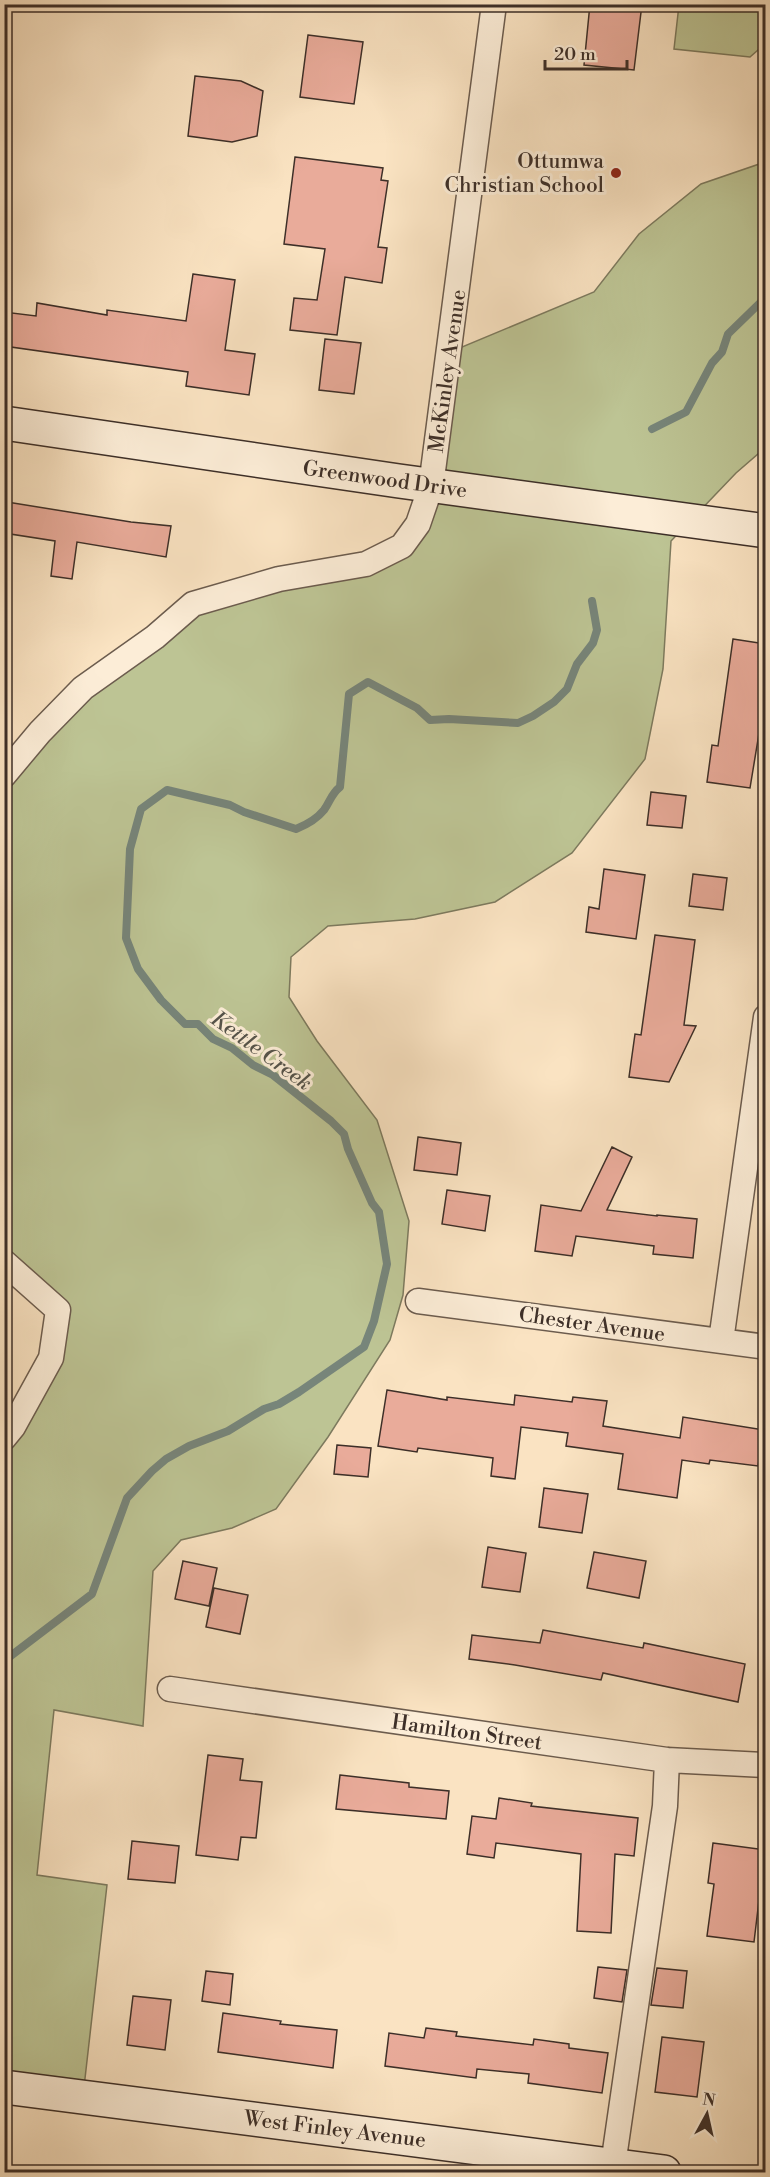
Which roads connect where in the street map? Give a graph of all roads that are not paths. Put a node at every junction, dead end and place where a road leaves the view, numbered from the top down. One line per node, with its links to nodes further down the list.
1 (494, 4): 3 (street, McKinley Avenue)
2 (4, 423): 3 (street, Greenwood Drive)
3 (431, 486): 4 (street, Greenwood Drive); 5 (street, McKinley Avenue)
4 (765, 531)
5 (4, 775)
6 (765, 1017): 9 (street)
7 (4, 1262): 11 (street)
8 (418, 1301): 9 (street, Chester Avenue)
9 (721, 1341): 10 (street, Chester Avenue)
10 (765, 1347)
11 (4, 1438)
12 (170, 1689): 13 (street, Hamilton Street)
13 (667, 1760): 14 (street, Hamilton Street); 16 (street)
14 (765, 1765)
15 (4, 2087): 16 (street, West Finley Avenue)
16 (613, 2165): 17 (street, West Finley Avenue)
17 (664, 2172)

